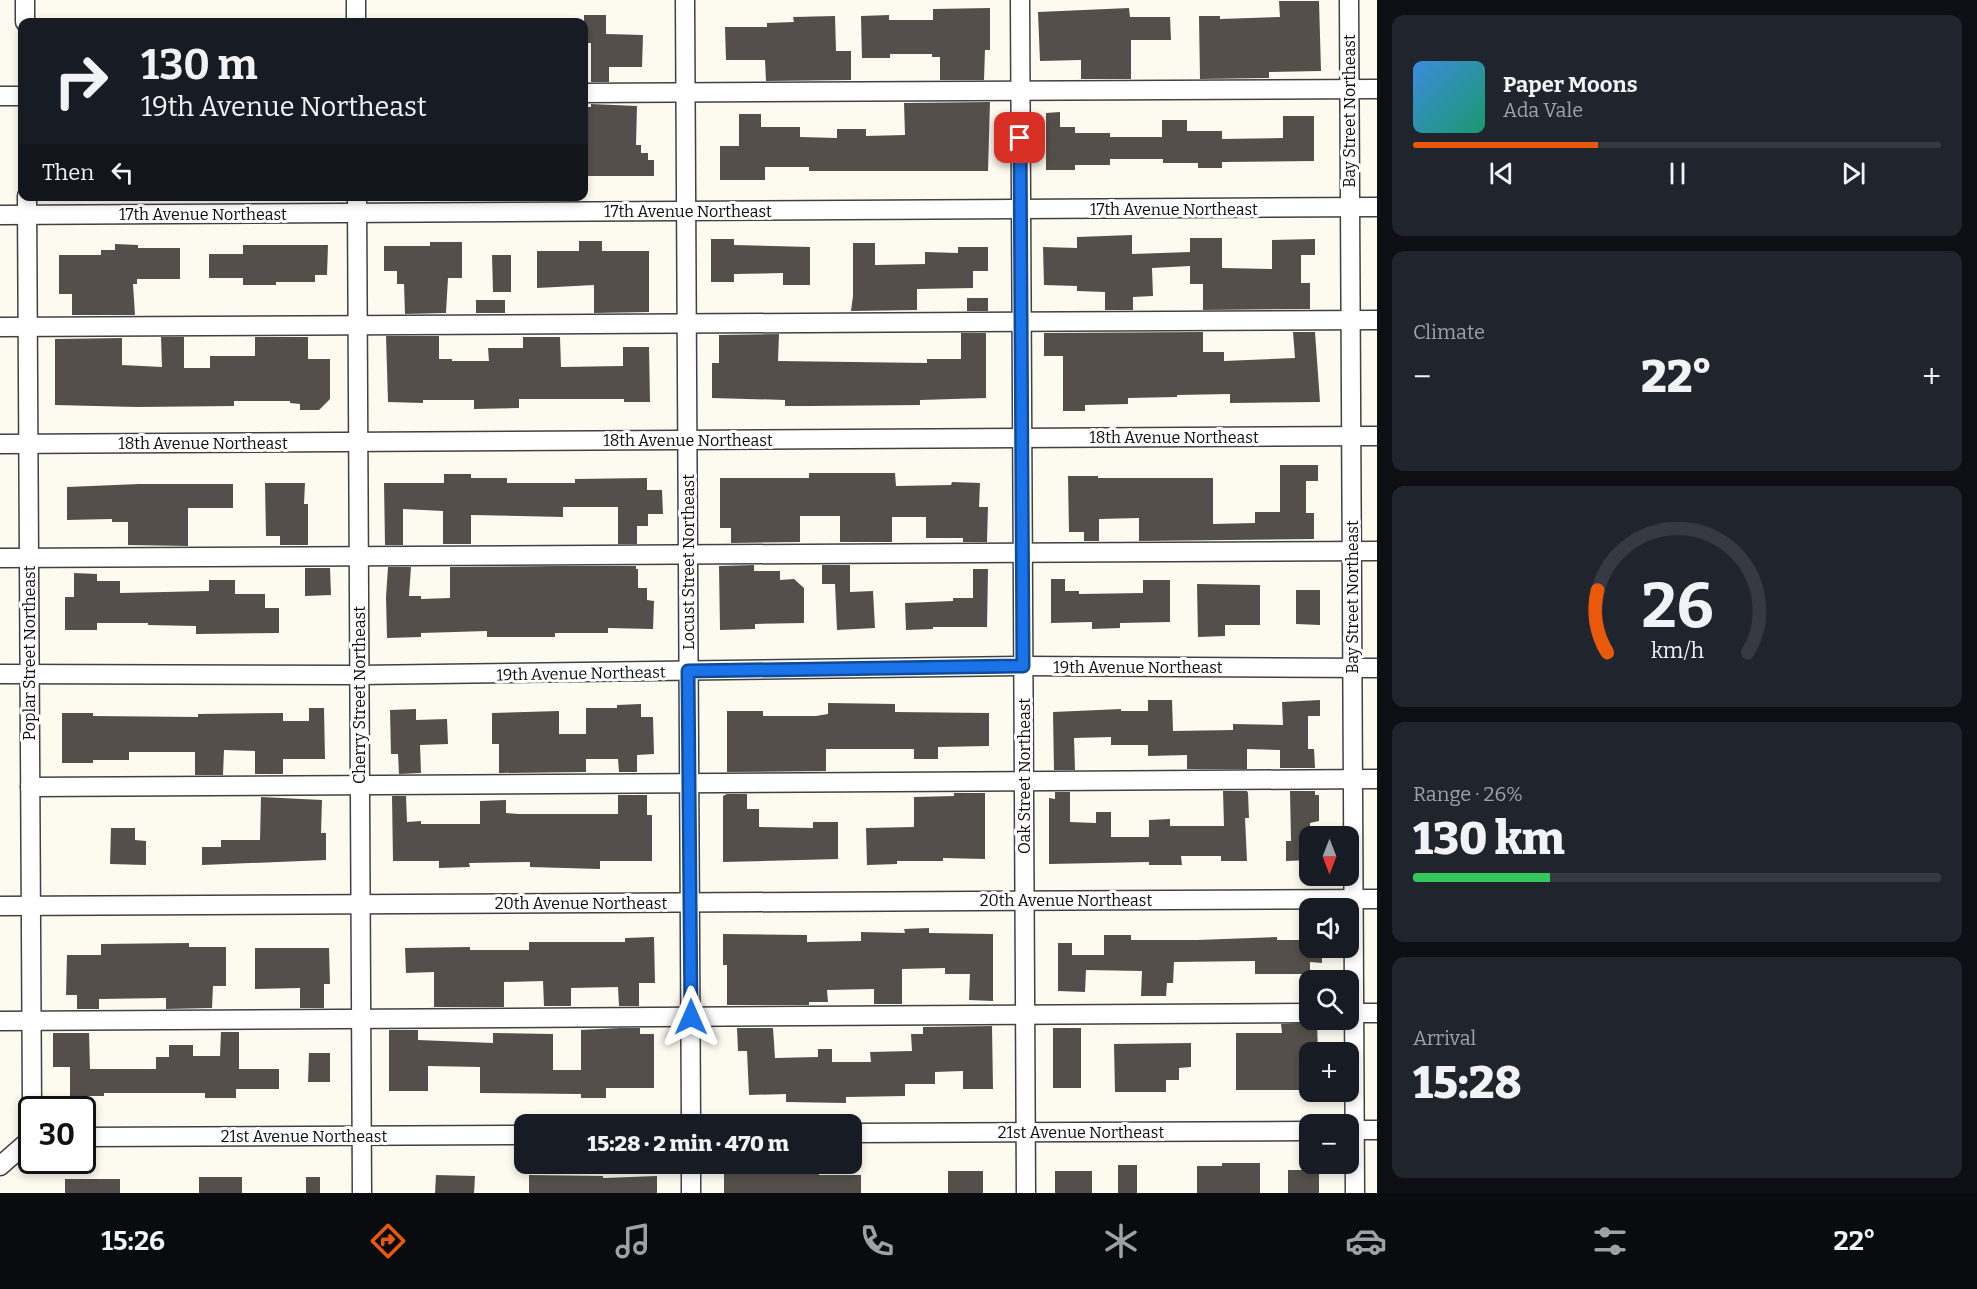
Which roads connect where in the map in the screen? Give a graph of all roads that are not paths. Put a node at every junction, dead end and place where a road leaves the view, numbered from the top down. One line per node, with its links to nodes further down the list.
1 (25, 0): 6 (street)
2 (356, 0): 7 (street)
3 (685, 0): 11 (street, Locust Street Northeast)
4 (1020, 0): 10 (street, Oak Street Northeast)
5 (1348, 0): 9 (street, Bay Street Northeast)
6 (25, 18)
7 (356, 18)
8 (1377, 88): 9 (street)
9 (1349, 89): 10 (street); 18 (street, Bay Street Northeast)
10 (1020, 90): 11 (street); 19 (street, Oak Street Northeast)
11 (686, 92): 12 (street); 20 (street, Locust Street Northeast)
12 (588, 93)
13 (0, 96): 14 (street)
14 (18, 96)
15 (27, 201): 22 (street, Poplar Street Northeast)
16 (357, 205): 20 (street, 17th Avenue Northeast); 22 (street, 17th Avenue Northeast); 27 (street, Cherry Street Northeast)
17 (1377, 207): 18 (street, 17th Avenue Northeast)
18 (1350, 208): 19 (street, 17th Avenue Northeast); 23 (street, Bay Street Northeast)
19 (1021, 210): 20 (street, 17th Avenue Northeast); 25 (street, Oak Street Northeast)
20 (686, 211): 26 (street, Locust Street Northeast)
21 (0, 215): 22 (street, 17th Avenue Northeast)
22 (27, 215): 29 (street, Poplar Street Northeast)
23 (1350, 320): 24 (street); 25 (street); 30 (street, Bay Street Northeast)
24 (1377, 320)
25 (1022, 321): 26 (street); 32 (street, Oak Street Northeast)
26 (687, 323): 27 (street); 33 (street, Locust Street Northeast)
27 (357, 325): 29 (street); 34 (street, Cherry Street Northeast)
28 (0, 327): 29 (street)
29 (27, 327): 35 (street, Poplar Street Northeast)
30 (1351, 436): 31 (street, 18th Avenue Northeast); 32 (street, 18th Avenue Northeast); 37 (street, Bay Street Northeast)
31 (1377, 436)
32 (1022, 438): 33 (street, 18th Avenue Northeast); 39 (street, Oak Street Northeast)
33 (687, 440): 34 (street, 18th Avenue Northeast); 40 (street, Locust Street Northeast)
34 (358, 442): 35 (street, 18th Avenue Northeast); 41 (street, Cherry Street Northeast)
35 (28, 443): 36 (street, 18th Avenue Northeast); 43 (street, Poplar Street Northeast)
36 (0, 444)
37 (1352, 551): 38 (street); 39 (street); 45 (street, Bay Street Northeast)
38 (1377, 551)
39 (1023, 553): 40 (street); 44 (street, Oak Street Northeast)
40 (688, 555): 41 (street); 47 (street, Locust Street Northeast)
41 (359, 557): 43 (street); 50 (street, Cherry Street Northeast)
42 (0, 558): 43 (street)
43 (28, 558): 48 (street, Poplar Street Northeast)
44 (1023, 666): 45 (street, 19th Avenue Northeast); 47 (street, 19th Avenue Northeast); 53 (street, Oak Street Northeast)
45 (1352, 668): 46 (street, 19th Avenue Northeast); 51 (street, Bay Street Northeast)
46 (1377, 668)
47 (688, 671): 50 (street, 19th Avenue Northeast); 54 (street, Locust Street Northeast)
48 (29, 673): 49 (street, 19th Avenue Northeast); 50 (street, 19th Avenue Northeast); 56 (street, Poplar Street Northeast)
49 (0, 674)
50 (359, 675): 55 (street, Cherry Street Northeast)
51 (1353, 779): 52 (street); 53 (street); 57 (street, Bay Street Northeast)
52 (1377, 779)
53 (1024, 781): 54 (street); 61 (street, Oak Street Northeast)
54 (689, 783): 55 (street); 62 (street, Locust Street Northeast)
55 (360, 784): 56 (street); 63 (street, Cherry Street Northeast)
56 (30, 786): 65 (street, Poplar Street Northeast)
57 (1353, 898)
58 (1299, 899): 61 (street, 20th Avenue Northeast)
59 (1359, 899): 60 (street, 20th Avenue Northeast)
60 (1377, 899)
61 (1024, 901): 62 (street, 20th Avenue Northeast); 69 (street, Oak Street Northeast)
62 (690, 903): 63 (street, 20th Avenue Northeast); 70 (street, Locust Street Northeast)
63 (361, 904): 65 (street, 20th Avenue Northeast); 71 (street, Cherry Street Northeast)
64 (0, 906): 65 (street, 20th Avenue Northeast)
65 (30, 906): 72 (street, Poplar Street Northeast)
66 (1299, 1013): 69 (street)
67 (1359, 1013): 68 (street)
68 (1377, 1013)
69 (1025, 1015): 70 (street); 81 (street, Oak Street Northeast)
70 (691, 1017): 71 (street); 76 (street, Locust Street Northeast)
71 (361, 1018): 72 (street); 84 (street, Cherry Street Northeast)
72 (31, 1020): 73 (street); 75 (street, Poplar Street Northeast)
73 (0, 1021)
74 (1351, 1030): 77 (street, Bay Street Northeast)
75 (32, 1096)
76 (691, 1114)
77 (1352, 1114)
78 (1359, 1130): 79 (street)
79 (1377, 1130)
80 (1299, 1131): 81 (street, 21st Avenue Northeast)
81 (1026, 1132): 82 (street, 21st Avenue Northeast); 92 (street, Oak Street Northeast)
82 (862, 1133)
83 (514, 1135): 84 (street, 21st Avenue Northeast)
84 (362, 1136): 85 (street, 21st Avenue Northeast); 90 (street, Cherry Street Northeast)
85 (96, 1137)
86 (18, 1150): 87 (street)
87 (0, 1166)
88 (691, 1174): 91 (street)
89 (1354, 1174): 93 (street, Bay Street Northeast)
90 (362, 1193)
91 (692, 1193)
92 (1026, 1193)
93 (1355, 1193)

